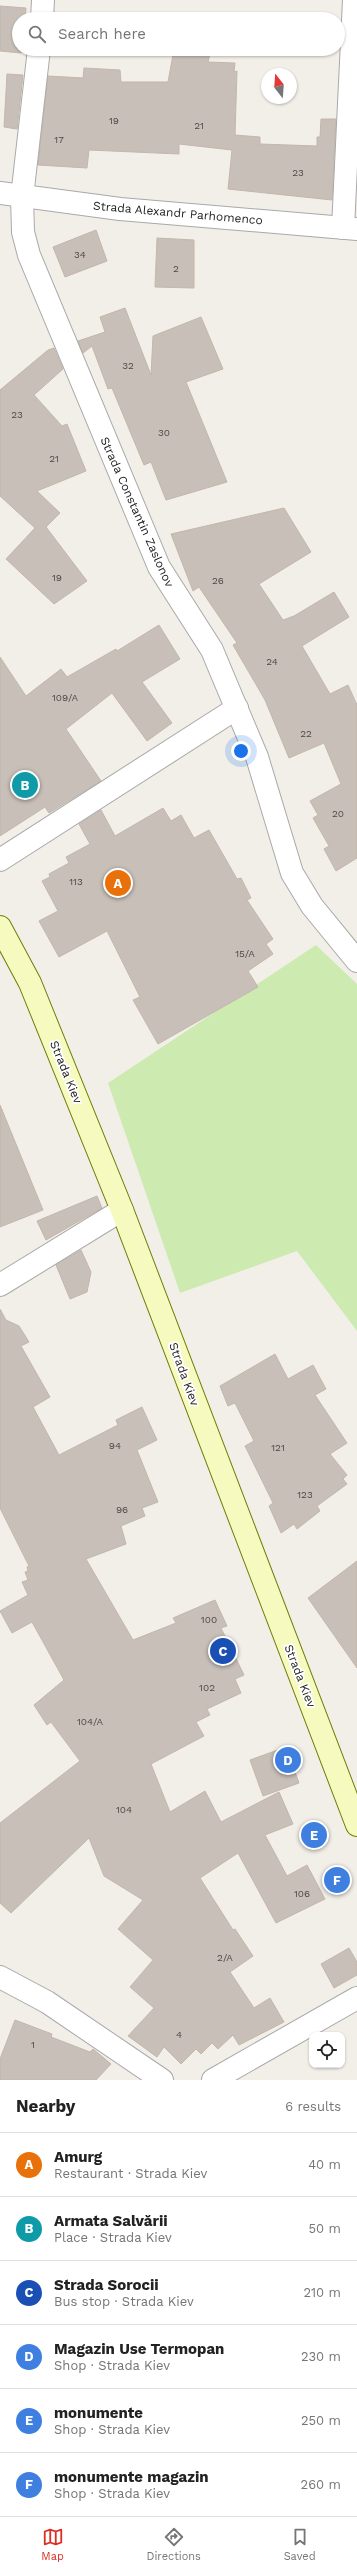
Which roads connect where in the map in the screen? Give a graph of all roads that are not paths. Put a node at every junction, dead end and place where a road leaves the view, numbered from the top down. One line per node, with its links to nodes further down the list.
1 (43, 0): 3 (street)
2 (354, 0): 7 (street)
3 (42, 12)
4 (38, 56): 6 (street, Strada Constantin Zaslonov)
5 (0, 193): 6 (street, Strada Alexandr Parhomenco)
6 (22, 197): 7 (street, Strada Alexandr Parhomenco); 8 (street, Strada Constantin Zaslonov)
7 (350, 228)
8 (237, 708): 9 (street); 11 (street, Strada Constantin Zaslonov)
9 (0, 860)
10 (0, 927): 12 (main road, Strada Kiev)
11 (357, 961)
12 (122, 1210): 13 (street); 14 (main road, Strada Kiev)
13 (0, 1285)
14 (357, 1825)
15 (0, 1977): 17 (street)
16 (357, 1998): 18 (street)
17 (162, 2080)
18 (213, 2080)

